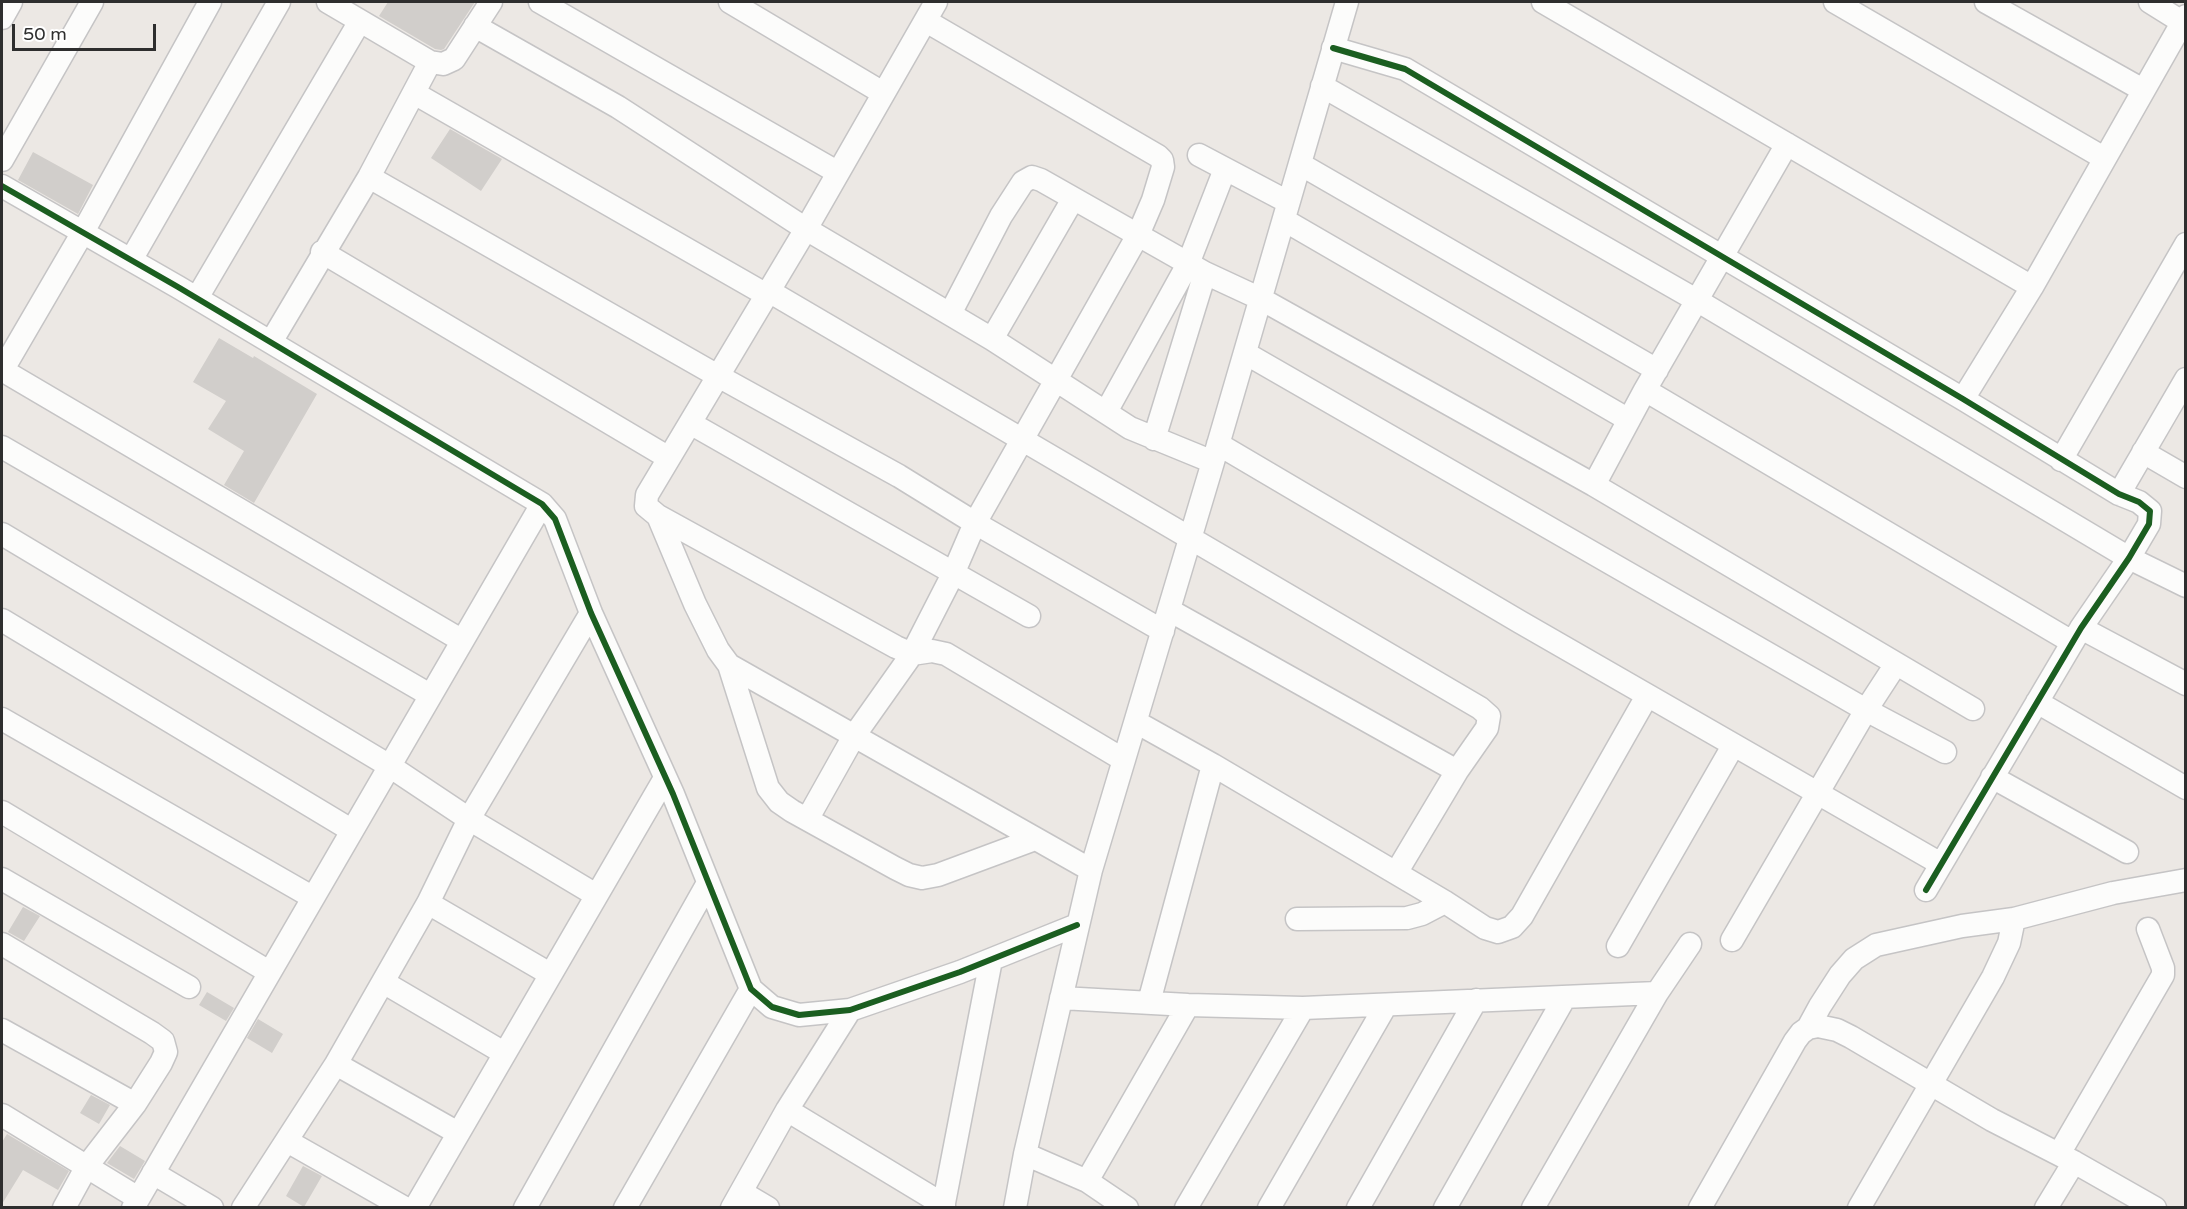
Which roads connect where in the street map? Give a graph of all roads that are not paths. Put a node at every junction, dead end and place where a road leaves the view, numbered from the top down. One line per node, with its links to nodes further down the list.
1 (11, 2): 15 (street)
2 (92, 2): 28 (street)
3 (210, 2): 37 (street)
4 (279, 2): 42 (street)
5 (328, 2): 17 (street)
6 (491, 2): 18 (street)
7 (540, 2): 31 (street)
8 (730, 2): 24 (street)
9 (1347, 2): 19 (street)
10 (1543, 2): 25 (street)
11 (1835, 2): 27 (street)
12 (1986, 2): 22 (street)
13 (2150, 2): 16 (street)
14 (928, 9): 24 (street); 38 (street)
15 (2, 18)
16 (2184, 19): 22 (street)
17 (360, 21): 20 (street); 46 (street)
18 (475, 26): 20 (street); 36 (street)
19 (1333, 48): 21 (street); 41 (street)
20 (430, 62): 23 (street)
21 (1322, 86): 29 (street); 48 (street)
22 (2143, 90): 27 (street)
23 (414, 93): 32 (street); 45 (street)
24 (883, 93): 31 (street)
25 (1787, 144): 41 (street); 44 (street)
26 (1199, 155): 30 (street)
27 (2104, 158): 44 (street)
28 (2, 160)
29 (1300, 164): 35 (street); 54 (street)
30 (1225, 169): 35 (street); 43 (street)
31 (837, 172): 36 (street)
32 (369, 177): 40 (street); 55 (street)
33 (2, 186): 37 (street)
34 (1073, 199): 38 (street); 49 (street); 50 (street)
35 (1286, 211): 47 (street); 61 (street)
36 (806, 229): 45 (street); 49 (street)
37 (83, 232): 42 (street); 53 (street)
38 (1138, 235): 43 (street); 57 (street)
39 (2186, 244): 69 (street)
40 (322, 252): 51 (street); 68 (street)
41 (1722, 257): 48 (street); 59 (street)
42 (131, 260): 46 (street)
43 (1197, 269): 47 (street); 60 (street); 64 (street)
44 (2032, 287): 59 (street)
45 (766, 292): 55 (street); 63 (street)
46 (197, 298): 51 (street)
47 (1261, 299): 52 (street); 71 (street)
48 (1698, 301): 54 (street); 78 (street)
49 (951, 314): 50 (street)
50 (992, 339): 57 (street)
51 (271, 342): 73 (street)
52 (1245, 353): 67 (street); 95 (street)
53 (2, 370): 86 (street)
54 (1657, 370): 58 (street)
55 (718, 376): 62 (street); 75 (street)
56 (2186, 379): 66 (street)
57 (1056, 381): 60 (street); 63 (street)
58 (1645, 390): 61 (street); 85 (street)
59 (1963, 399): 69 (street)
60 (1106, 412): 64 (street)
61 (1629, 420): 71 (street)
62 (690, 423): 68 (street); 79 (street)
63 (1023, 439): 75 (street); 77 (street)
64 (1154, 439): 67 (street)
65 (2, 447): 91 (street)
66 (2143, 452): 70 (street); 72 (street)
67 (1216, 453): 77 (street); 92 (street)
68 (669, 458): 74 (street)
69 (2061, 460): 72 (street)
70 (2186, 477)
71 (1594, 485): 88 (street)
72 (2119, 494): 78 (street)
73 (542, 504): 81 (street); 86 (street)
74 (658, 516): 87 (street); 89 (street)
75 (975, 524): 79 (street); 84 (street)
76 (2, 534): 102 (street)
77 (1190, 538): 84 (street); 104 (street)
78 (2129, 558): 80 (street); 85 (street)
79 (953, 574): 82 (street); 87 (street)
80 (2186, 586)
81 (591, 613): 106 (street); 111 (street)
82 (1029, 616)
83 (2, 620): 112 (street)
84 (1166, 620): 97 (street); 104 (street)
85 (2076, 635): 90 (street); 93 (street)
86 (461, 640): 91 (street)
87 (912, 654): 98 (street); 101 (street)
88 (1896, 664): 94 (street); 95 (street)
89 (729, 665): 98 (street); 110 (street)
90 (2186, 684)
91 (430, 694): 102 (street)
92 (1647, 696): 99 (street); 124 (street)
93 (2037, 702): 105 (street); 107 (street)
94 (1973, 709)
95 (1866, 710): 100 (street); 108 (street)
96 (2, 719): 123 (street)
97 (1136, 722): 101 (street); 103 (street)
98 (854, 736): 110 (street); 113 (street)
99 (1733, 746): 108 (street); 133 (street)
100 (1945, 752)
101 (1124, 760): 116 (street)
102 (388, 765): 111 (street); 112 (street)
103 (1213, 765): 117 (street); 144 (street)
104 (1457, 771): 117 (street)
105 (1992, 777): 114 (street); 115 (street)
106 (665, 778): 120 (street); 122 (street)
107 (2186, 788)
108 (1816, 793): 115 (street); 130 (street)
109 (2, 812): 135 (street)
110 (808, 818): 113 (street)
111 (469, 819): 122 (street); 125 (street)
112 (351, 830): 123 (street)
113 (1035, 839): 116 (street)
114 (2127, 852)
115 (1941, 864): 121 (street)
116 (1091, 870): 128 (street)
117 (1396, 873): 124 (street)
118 (2, 879): 138 (street)
119 (2186, 880): 126 (street)
120 (708, 883): 139 (street); 172 (street)
121 (1926, 890)
122 (597, 895): 136 (street)
123 (312, 897): 135 (street)
124 (1445, 902): 127 (street)
125 (428, 903): 136 (street); 137 (street)
126 (2014, 919): 149 (street); 153 (street)
127 (1297, 920)
128 (1077, 925): 134 (street); 142 (street)
129 (2148, 929): 160 (street)
130 (1732, 940)
131 (2, 944): 154 (street)
132 (1690, 944): 140 (street)
133 (1618, 946)
134 (991, 960): 148 (street); 166 (street)
135 (269, 972): 162 (street)
136 (550, 974): 151 (street)
137 (383, 982): 151 (street); 152 (street)
138 (189, 987)
139 (750, 989): 148 (street); 173 (street)
140 (1656, 993): 141 (street); 181 (street)
141 (1565, 996): 143 (street); 180 (street)
142 (1061, 998): 144 (street); 159 (street)
143 (1476, 1000): 146 (street); 179 (street)
144 (1149, 1002): 145 (street)
145 (1188, 1005): 147 (street); 163 (street)
146 (1386, 1005): 147 (street); 178 (street)
147 (1303, 1008): 177 (street)
148 (850, 1011): 155 (street)
149 (1808, 1028): 153 (street); 182 (street)
150 (2, 1030): 154 (street)
151 (504, 1053): 157 (street)
152 (336, 1064): 157 (street); 158 (street)
153 (1932, 1083): 160 (street); 183 (street)
154 (135, 1104): 161 (street)
155 (787, 1110): 164 (street); 166 (street)
156 (4, 1122): 161 (street)
157 (458, 1133): 171 (street)
158 (287, 1141): 169 (street); 170 (street)
159 (1025, 1154): 163 (street); 175 (street)
160 (2067, 1158): 184 (street); 185 (street)
161 (87, 1166): 165 (street); 167 (street)
162 (153, 1173): 165 (street); 168 (street)
163 (1087, 1181): 176 (street)
164 (736, 1200): 174 (street)
165 (136, 1203)
166 (944, 1206)
167 (64, 1208)
168 (212, 1208)
169 (243, 1208)
170 (405, 1208)
171 (415, 1208)
172 (525, 1208)
173 (625, 1208)
174 (768, 1208)
175 (1015, 1208)
176 (1127, 1208)
177 (1186, 1208)
178 (1269, 1208)
179 (1358, 1208)
180 (1445, 1208)
181 (1533, 1208)
182 (1700, 1208)
183 (1859, 1208)
184 (2046, 1208)
185 (2155, 1208)

